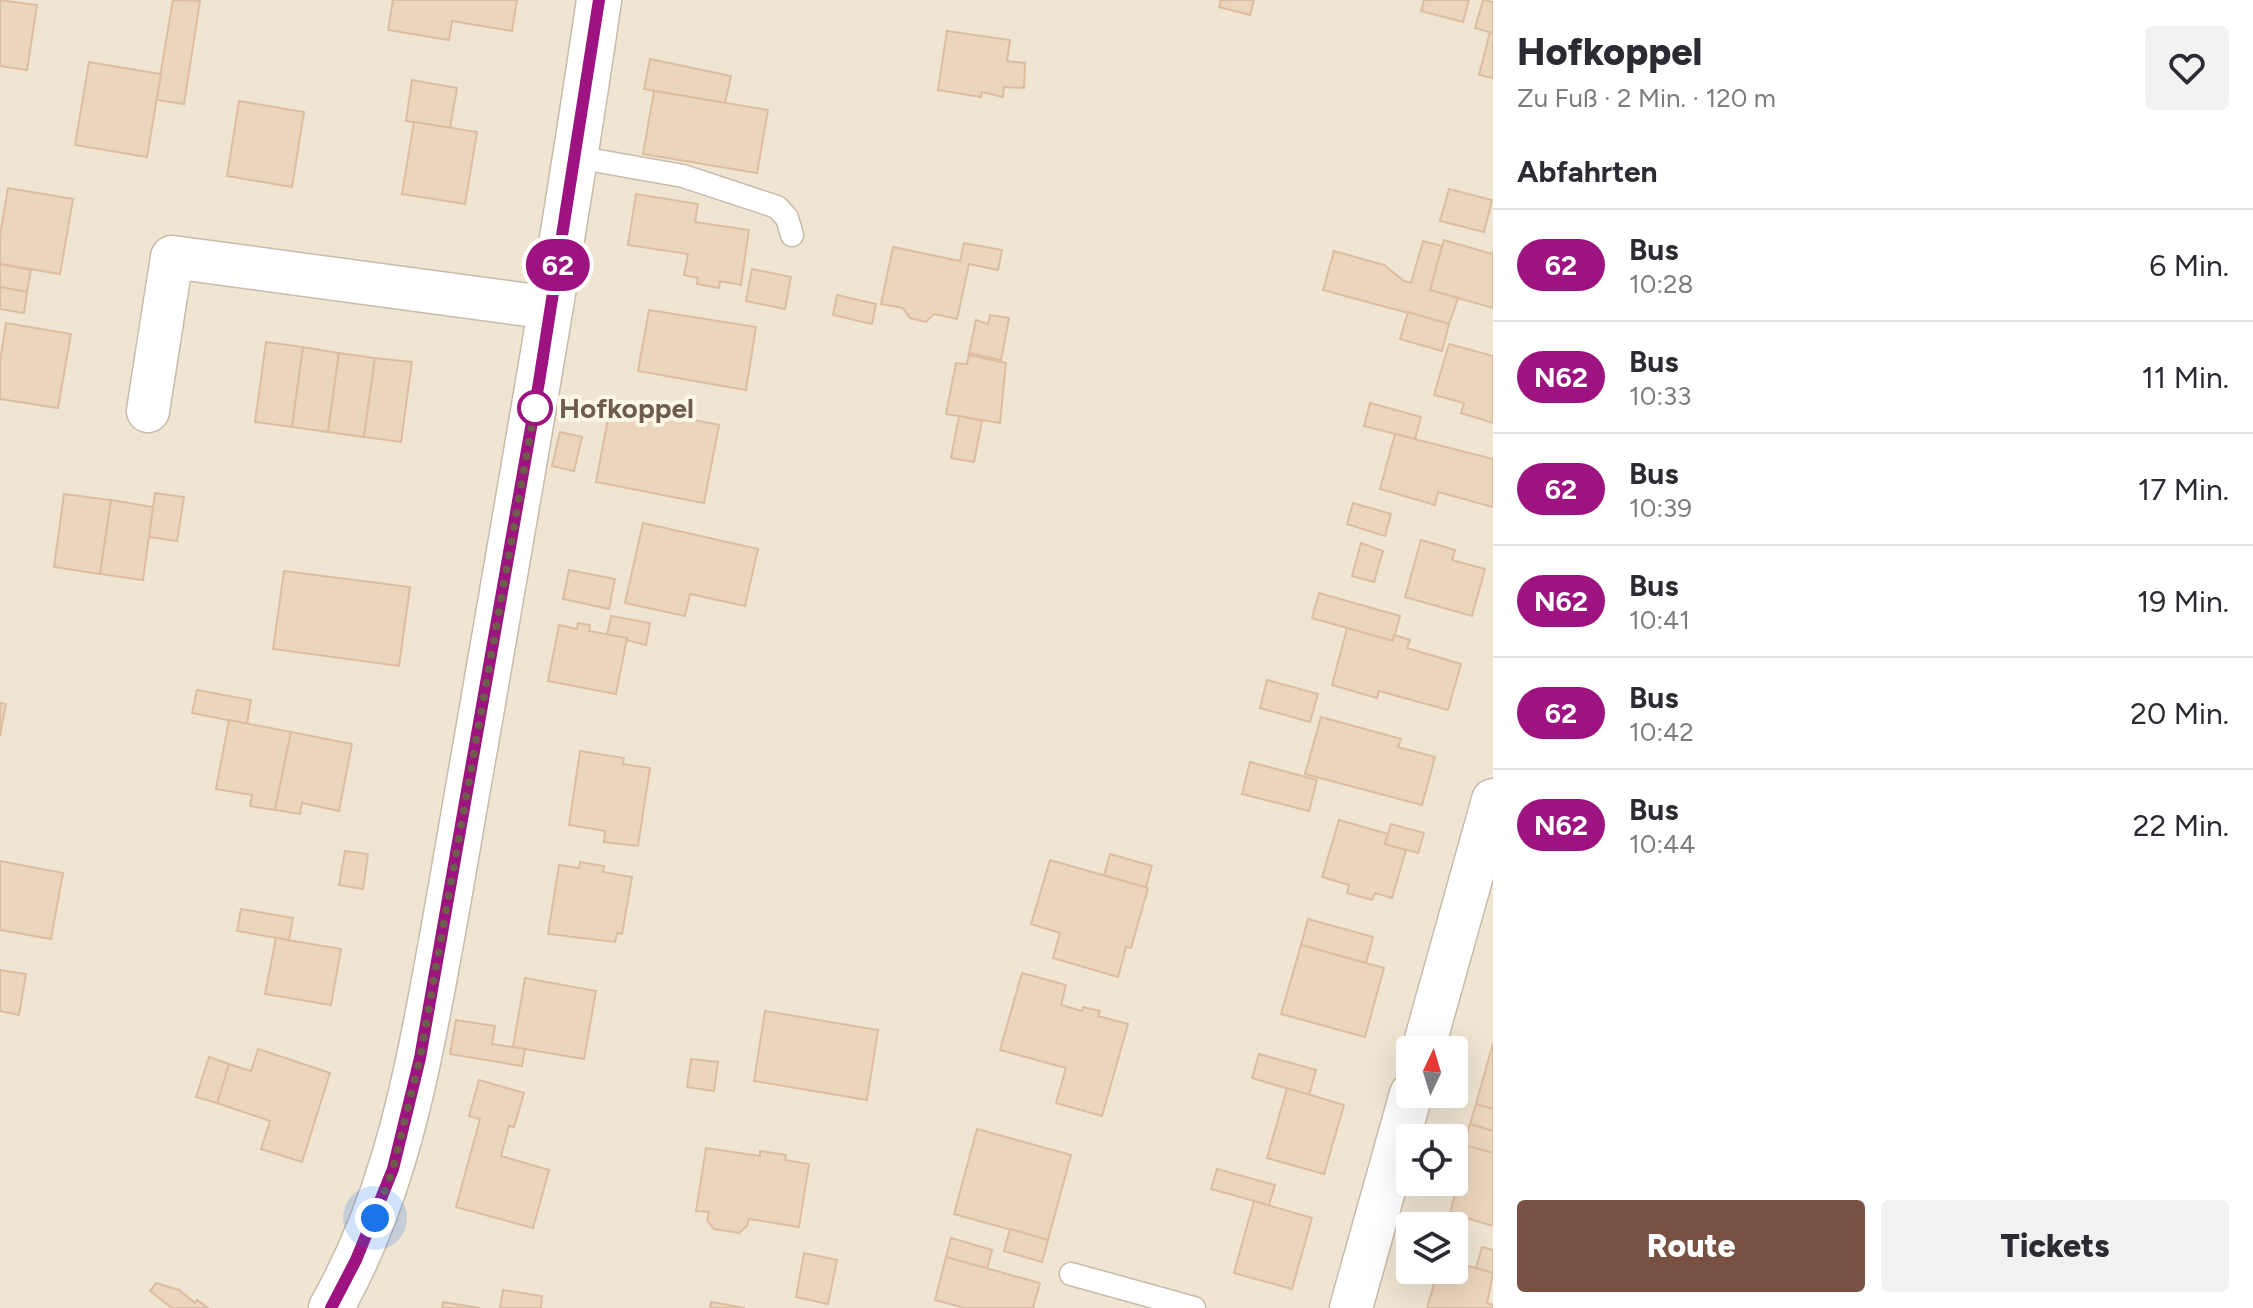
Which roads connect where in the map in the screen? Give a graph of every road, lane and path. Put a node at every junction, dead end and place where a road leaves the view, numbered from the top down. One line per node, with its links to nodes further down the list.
1 (599, 0): 2 (street)
2 (576, 157): 3 (lane); 4 (street)
3 (792, 235)
4 (551, 308): 5 (street); 10 (street)
5 (148, 411)
6 (1493, 800): 7 (street)
7 (1427, 1036)
8 (1407, 1108): 12 (street)
9 (1071, 1274): 11 (lane)
10 (331, 1308)
11 (1194, 1308)
12 (1351, 1308)

